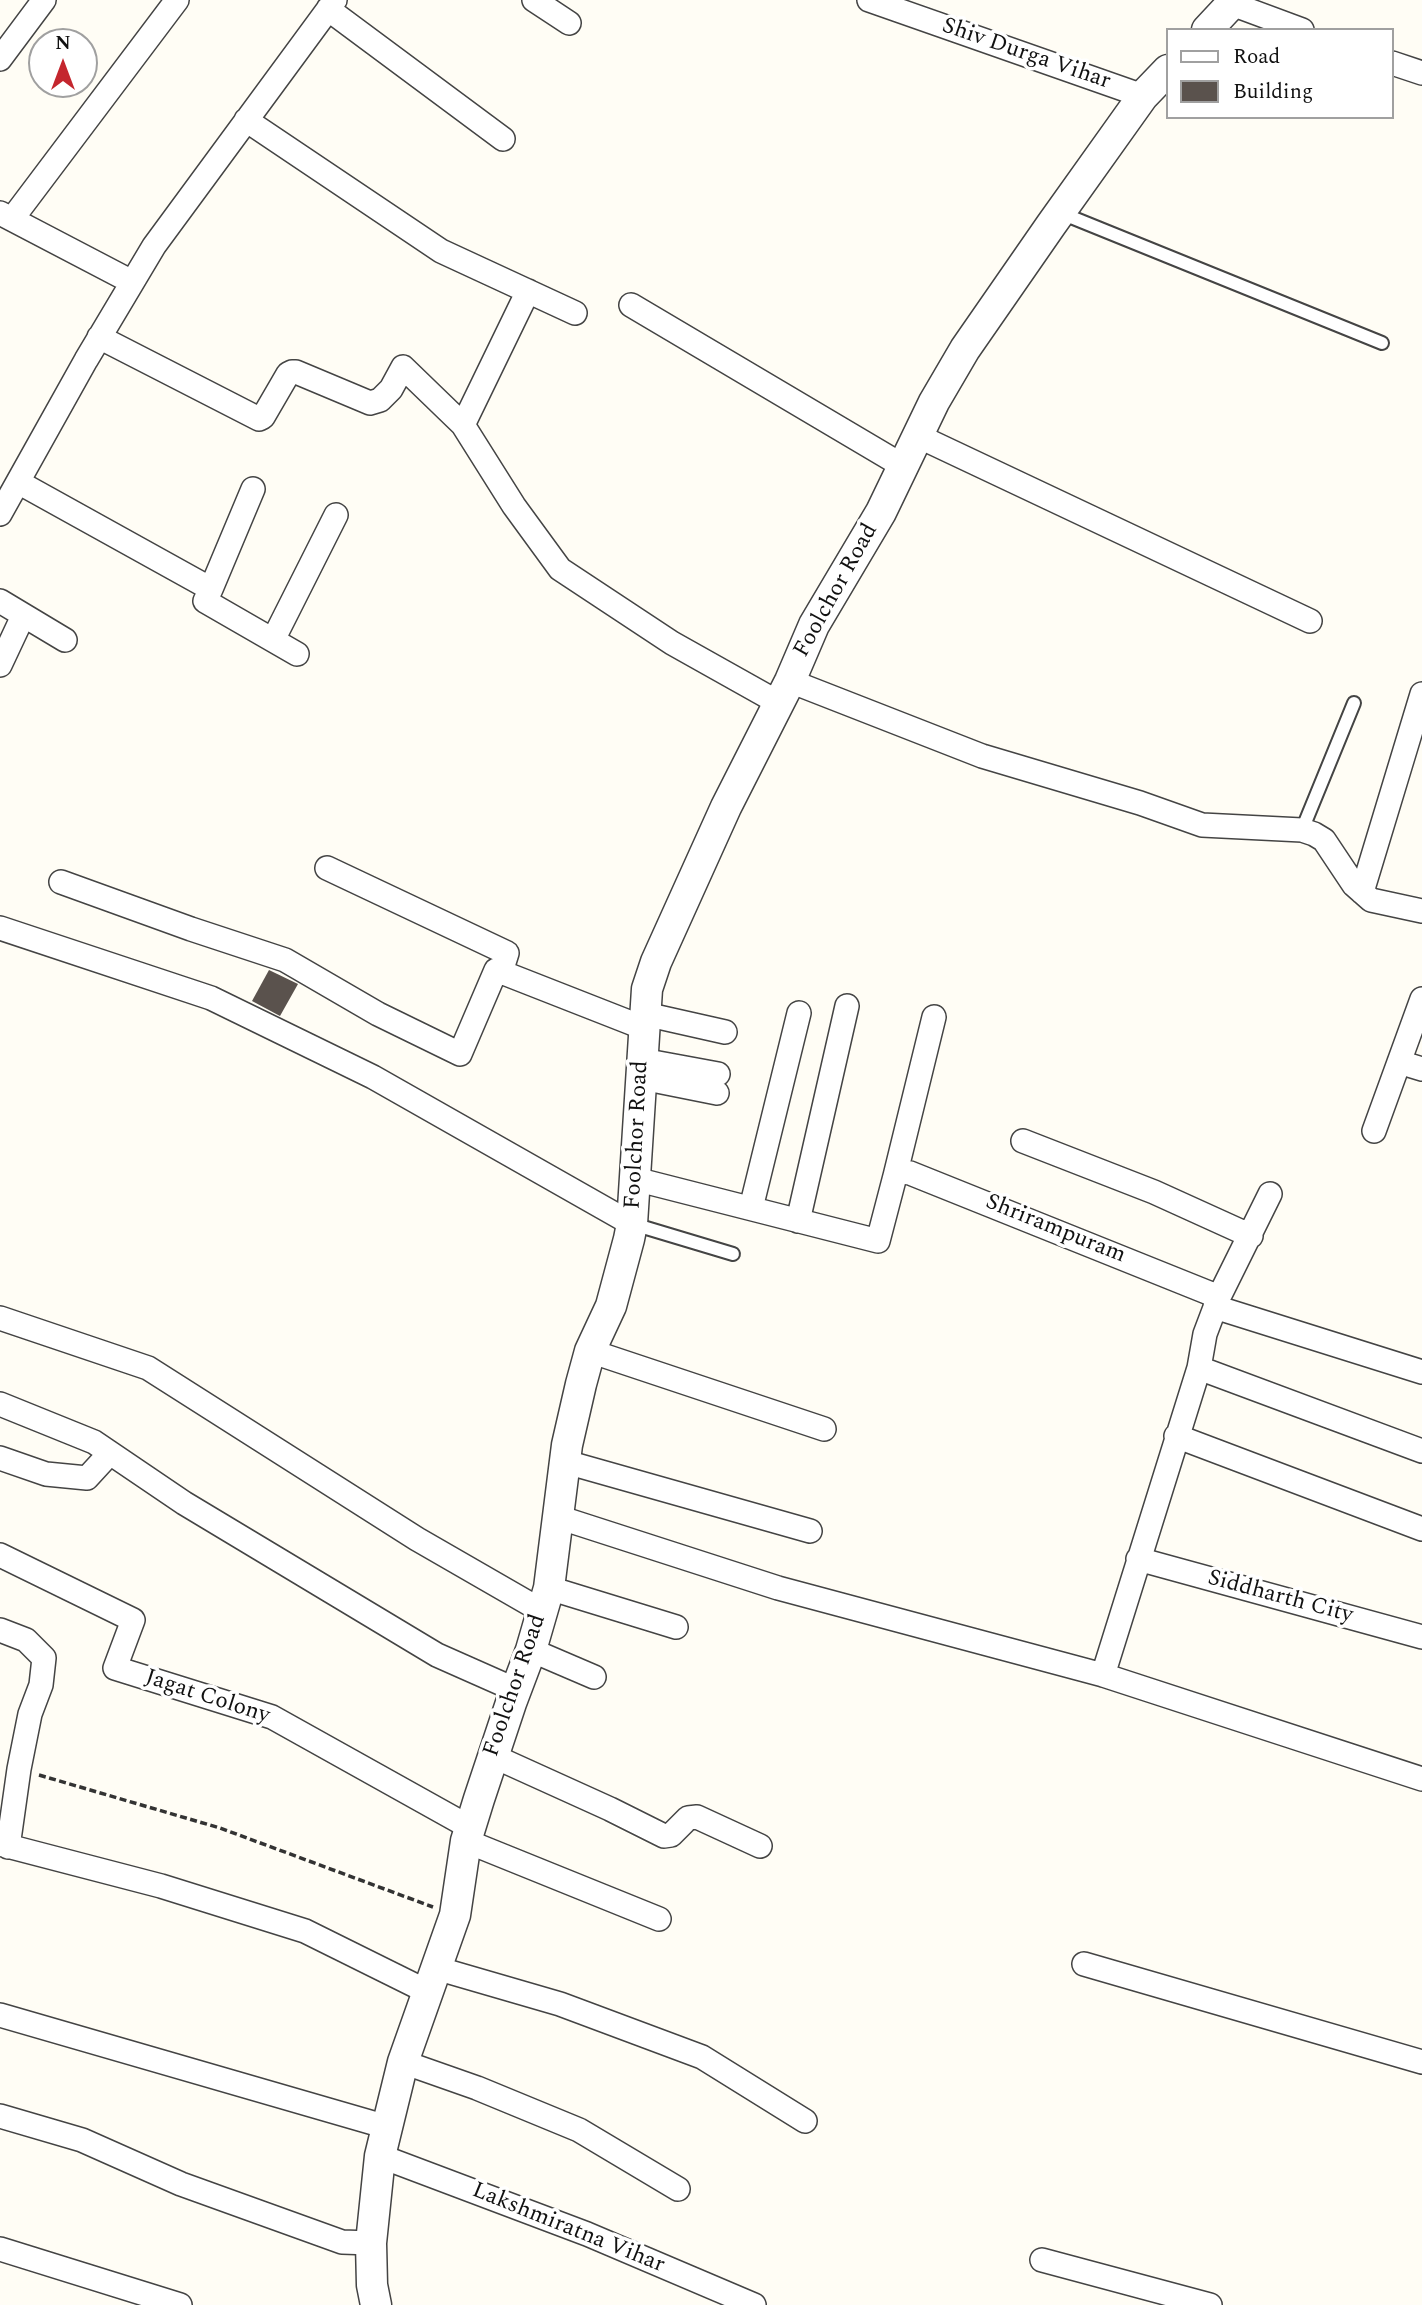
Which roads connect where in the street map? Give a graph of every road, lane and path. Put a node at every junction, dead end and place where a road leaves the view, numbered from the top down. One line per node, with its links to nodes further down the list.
1 (44, 0): 10 (street)
2 (177, 0): 18 (street)
3 (534, 0): 7 (street)
4 (869, 0): 14 (street, Shiv Durga Vihar)
5 (1234, 2): 8 (street); 9 (street)
6 (331, 4): 15 (street); 16 (street)
7 (569, 23)
8 (1209, 28)
9 (1298, 28)
10 (0, 60)
11 (1394, 63): 13 (street)
12 (1166, 72): 14 (street, Foolchor Road)
13 (1422, 73)
14 (1143, 96): 17 (street, Foolchor Road)
15 (246, 120): 19 (street); 20 (street)
16 (503, 139)
17 (1061, 213): 24 (lane); 26 (street, Foolchor Road)
18 (6, 216): 19 (street)
19 (132, 282): 23 (street)
20 (528, 291): 22 (street); 25 (street)
21 (631, 305): 27 (street)
22 (575, 313)
23 (99, 337): 25 (street); 28 (street)
24 (1382, 343)
25 (463, 425): 40 (street)
26 (918, 436): 27 (street, Foolchor Road); 35 (street)
27 (903, 467): 40 (street, Foolchor Road)
28 (18, 482): 30 (street); 32 (street)
29 (253, 489): 32 (street)
30 (0, 514)
31 (336, 515): 37 (street)
32 (211, 589): 37 (street)
33 (0, 601): 34 (street)
34 (23, 616): 36 (street); 39 (street)
35 (1310, 621)
36 (65, 640)
37 (273, 640): 38 (street)
38 (297, 654)
39 (0, 665)
40 (784, 692): 43 (street); 54 (street, Foolchor Road)
41 (1422, 694): 46 (street)
42 (1354, 702): 43 (lane)
43 (1302, 830): 46 (street)
44 (327, 868): 49 (street)
45 (61, 882): 49 (street)
46 (1362, 892): 47 (street)
47 (1422, 911)
48 (0, 928): 67 (street)
49 (501, 972): 54 (street)
50 (1422, 999): 56 (street)
51 (847, 1006): 66 (street)
52 (799, 1013): 65 (street)
53 (934, 1017): 62 (street)
54 (645, 1021): 55 (street); 57 (street, Foolchor Road)
55 (725, 1032)
56 (1399, 1062): 58 (street); 60 (street)
57 (642, 1069): 59 (street); 63 (street, Foolchor Road)
58 (1422, 1069)
59 (718, 1084)
60 (1374, 1131)
61 (1023, 1141): 68 (street)
62 (895, 1176): 66 (street); 70 (street, Shrirampuram)
63 (635, 1179): 65 (street); 67 (street, Foolchor Road)
64 (1270, 1194): 68 (street)
65 (751, 1208): 66 (street)
66 (798, 1221)
67 (632, 1224): 69 (lane); 72 (street, Foolchor Road)
68 (1251, 1236): 70 (street)
69 (733, 1254)
70 (1217, 1302): 73 (street); 74 (street, Shrirampuram)
71 (0, 1318): 87 (street)
72 (590, 1351): 76 (street); 81 (street, Foolchor Road)
73 (1199, 1368): 77 (street); 78 (street)
74 (1422, 1372)
75 (0, 1404): 79 (street)
76 (824, 1429)
77 (1176, 1436): 83 (street); 86 (street)
78 (1422, 1451)
79 (110, 1453): 80 (street); 94 (street)
80 (0, 1458)
81 (566, 1462): 82 (street, Foolchor Road); 84 (street)
82 (558, 1517): 87 (street, Foolchor Road); 92 (street)
83 (1422, 1530)
84 (810, 1531)
85 (0, 1555): 98 (street, Jagat Colony)
86 (1138, 1559): 90 (street, Siddharth City); 92 (street)
87 (545, 1599): 88 (street); 91 (street, Foolchor Road)
88 (676, 1628)
89 (0, 1630): 96 (street)
90 (1422, 1637)
91 (531, 1650): 93 (street); 94 (street, Foolchor Road)
92 (1103, 1675): 97 (street)
93 (594, 1677)
94 (516, 1690): 95 (street, Foolchor Road)
95 (493, 1756): 98 (street, Foolchor Road); 100 (street)
96 (19, 1769): 99 (street); 101 (path)
97 (1422, 1779)
98 (469, 1835): 101 (street, Foolchor Road); 102 (street)
99 (4, 1845): 104 (street)
100 (760, 1846)
101 (455, 1915): 104 (street, Foolchor Road)
102 (659, 1919)
103 (1084, 1964): 107 (street)
104 (432, 1980): 106 (street, Foolchor Road); 109 (street)
105 (0, 2015): 110 (street)
106 (403, 2062): 110 (street, Foolchor Road); 112 (street)
107 (1422, 2062)
108 (0, 2116): 113 (street)
109 (805, 2121)
110 (387, 2127): 111 (street, Foolchor Road)
111 (380, 2156): 113 (street, Foolchor Road); 118 (street, Lakshmiratna Vihar)
112 (678, 2189)
113 (371, 2243): 117 (street, Foolchor Road)
114 (0, 2249): 116 (street)
115 (1042, 2260): 119 (street)
116 (180, 2305)
117 (376, 2305)
118 (754, 2305)
119 (1210, 2305)

